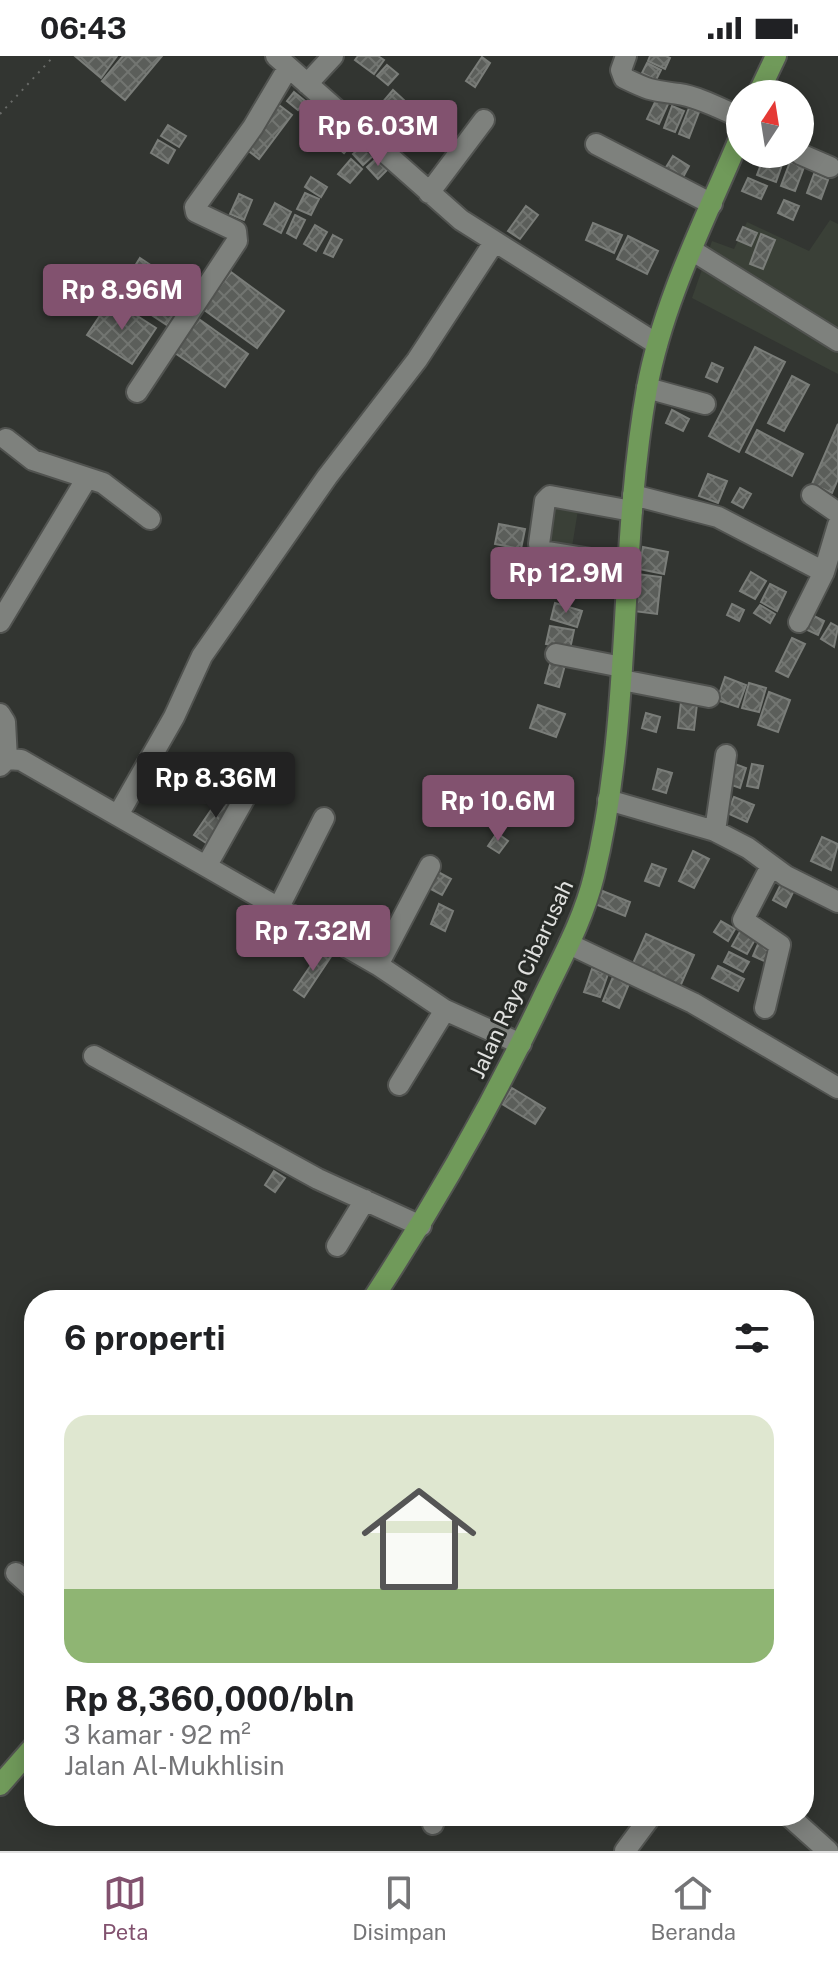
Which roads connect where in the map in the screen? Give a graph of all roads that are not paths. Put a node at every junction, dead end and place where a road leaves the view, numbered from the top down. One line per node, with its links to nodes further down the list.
1 (333, 56): 6 (street)
2 (626, 56): 7 (street)
3 (776, 56): 5 (main road)
4 (282, 62): 6 (street); 20 (street)
5 (765, 80)
6 (307, 84): 13 (street)
7 (726, 112)
8 (484, 120): 13 (street)
9 (596, 144): 14 (street)
10 (814, 160): 11 (street)
11 (830, 167)
12 (727, 168): 14 (main road, Jalan Raya Cibarusah)
13 (429, 193): 15 (street)
14 (712, 204): 16 (main road, Jalan Raya Cibarusah)
15 (493, 244): 18 (street); 41 (street)
16 (699, 254): 17 (street); 18 (main road, Jalan Raya Cibarusah)
17 (838, 341)
18 (657, 344): 19 (main road, Jalan Raya Cibarusah)
19 (647, 388): 21 (street); 25 (main road, Jalan Raya Cibarusah)
20 (137, 392)
21 (705, 404)
22 (6, 439): 23 (street)
23 (87, 478): 27 (street); 31 (street)
24 (812, 495): 26 (street)
25 (632, 503): 29 (main road, Jalan Raya Cibarusah); 29 (street); 30 (street)
26 (838, 513)
27 (150, 519)
28 (838, 525): 30 (street)
29 (628, 565): 34 (main road, Jalan Raya Cibarusah)
30 (824, 572): 32 (street)
31 (0, 622)
32 (799, 622)
33 (556, 654): 34 (street)
34 (622, 674): 35 (street); 40 (main road, Jalan Raya Cibarusah)
35 (709, 697)
36 (0, 714): 38 (street)
37 (726, 755): 43 (street)
38 (4, 762): 41 (street)
39 (252, 785): 44 (street)
40 (608, 800): 43 (street); 49 (main road, Jalan Raya Cibarusah)
41 (118, 815): 44 (street)
42 (324, 818): 48 (street)
43 (715, 831): 46 (street)
44 (207, 865): 48 (street)
45 (430, 866): 50 (street)
46 (771, 866): 47 (street); 51 (street)
47 (838, 902)
48 (279, 907): 50 (street)
49 (569, 944): 53 (main road, Jalan Raya Cibarusah); 56 (street)
50 (378, 965): 52 (street)
51 (765, 1008)
52 (445, 1010): 53 (street); 55 (street)
53 (521, 1044): 58 (main road, Jalan Raya Cibarusah)
54 (94, 1056): 57 (street)
55 (399, 1085)
56 (838, 1088)
57 (365, 1200): 58 (street); 59 (street)
58 (421, 1226): 60 (main road, Jalan Raya Cibarusah)
59 (337, 1246)
60 (379, 1290)
61 (16, 1573): 62 (street)
62 (24, 1580)
63 (24, 1757): 64 (main road)
64 (2, 1780)
65 (640, 1826): 67 (street)
66 (800, 1826): 68 (street)
67 (625, 1851)
68 (828, 1851)

